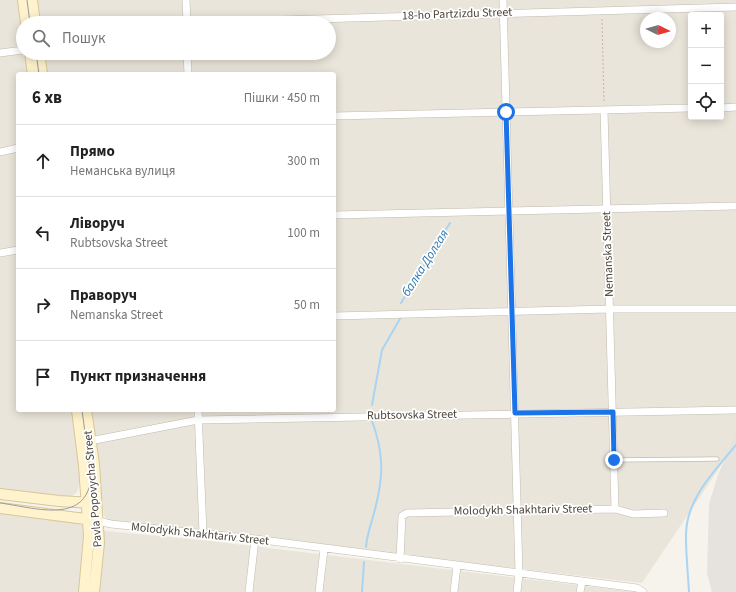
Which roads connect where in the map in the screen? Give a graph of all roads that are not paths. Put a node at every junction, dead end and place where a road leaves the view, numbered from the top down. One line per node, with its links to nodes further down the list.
1 (23, 0): 7 (main road)
2 (32, 0): 8 (main road)
3 (186, 0): 9 (street)
4 (503, 0): 6 (street)
5 (736, 6): 6 (street, 18-ho Partzizdu Street)
6 (503, 12): 10 (street, 18-ho Partzizdu Street); 23 (street)
7 (25, 16)
8 (34, 16)
9 (187, 16)
10 (336, 17)
11 (16, 51): 12 (street)
12 (0, 53)
13 (31, 60): 16 (main road)
14 (40, 60): 17 (main road)
15 (187, 60): 18 (street)
16 (33, 72)
17 (42, 72)
18 (188, 72)
19 (736, 107): 21 (street)
20 (688, 108): 22 (street)
21 (724, 108)
22 (604, 110): 23 (street); 28 (street, Nemanska Street)
23 (506, 112): 24 (street); 29 (street)
24 (336, 116)
25 (16, 148): 26 (street)
26 (0, 152)
27 (736, 206): 28 (street)
28 (607, 209): 29 (street); 33 (street, Nemanska Street)
29 (509, 211): 30 (street); 35 (street)
30 (336, 215)
31 (16, 250): 32 (street)
32 (0, 253)
33 (610, 309): 34 (street); 35 (street); 41 (street, Nemanska Street)
34 (736, 309)
35 (512, 311): 36 (street); 42 (street)
36 (336, 316)
37 (736, 410): 41 (street, Rubtsovska Street)
38 (77, 412): 48 (main road, Pavla Popovycha Street)
39 (86, 412): 44 (main road, Pavla Popovycha Street)
40 (198, 412): 43 (street)
41 (613, 412): 42 (street, Rubtsovska Street); 46 (street, Nemanska Street)
42 (515, 413): 43 (street, Rubtsovska Street); 52 (street)
43 (198, 420): 44 (street, Rubtsovska Street); 55 (street)
44 (90, 440): 49 (main road, Pavla Popovycha Street)
45 (717, 459): 46 (lane)
46 (614, 460): 51 (street, Nemanska Street)
47 (0, 494): 48 (main road)
48 (86, 503): 49 (main road); 54 (main road, Pavla Popovycha Street)
49 (97, 503): 54 (main road, Pavla Popovycha Street)
50 (0, 508): 54 (main road, Molodykh Shakhtariv Street)
51 (615, 509): 52 (street, Molodykh Shakhtariv Street); 53 (street, Molodykh Shakhtariv Street)
52 (518, 510): 58 (street, Molodykh Shakhtariv Street); 60 (street)
53 (664, 513)
54 (93, 520): 55 (street, Molodykh Shakhtariv Street); 62 (main road, Pavla Popovycha Street); 63 (main road, Pavla Popovycha Street)
55 (203, 533): 56 (street, Molodykh Shakhtariv Street)
56 (255, 539): 57 (street, Molodykh Shakhtariv Street); 64 (street)
57 (324, 548): 58 (street, Molodykh Shakhtariv Street); 65 (street)
58 (400, 559): 59 (street, Molodykh Shakhtariv Street)
59 (457, 566): 60 (street, Molodykh Shakhtariv Street); 66 (street)
60 (520, 574): 61 (street, Molodykh Shakhtariv Street); 67 (street)
61 (582, 582): 68 (street); 69 (street, Molodykh Shakhtariv Street)
62 (84, 592)
63 (94, 592)
64 (249, 592)
65 (319, 592)
66 (454, 592)
67 (517, 592)
68 (580, 592)
69 (643, 592)

